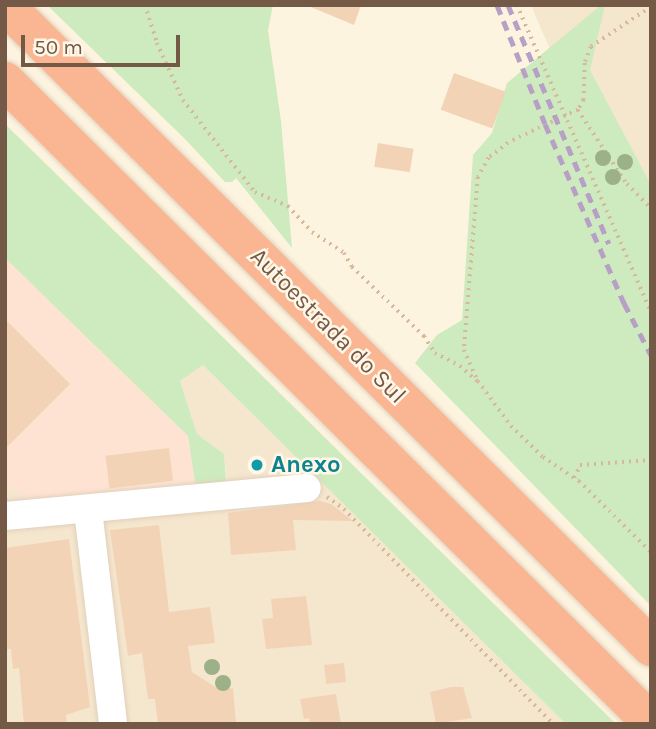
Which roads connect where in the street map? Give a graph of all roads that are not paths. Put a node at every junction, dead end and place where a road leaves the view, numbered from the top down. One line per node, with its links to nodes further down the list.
1 (5, 5): 6 (highway, Autoestrada do Sul)
2 (5, 81): 7 (highway)
3 (307, 488): 4 (street)
4 (88, 510): 5 (street); 8 (street)
5 (5, 516)
6 (651, 646)
7 (651, 722)
8 (113, 724)

